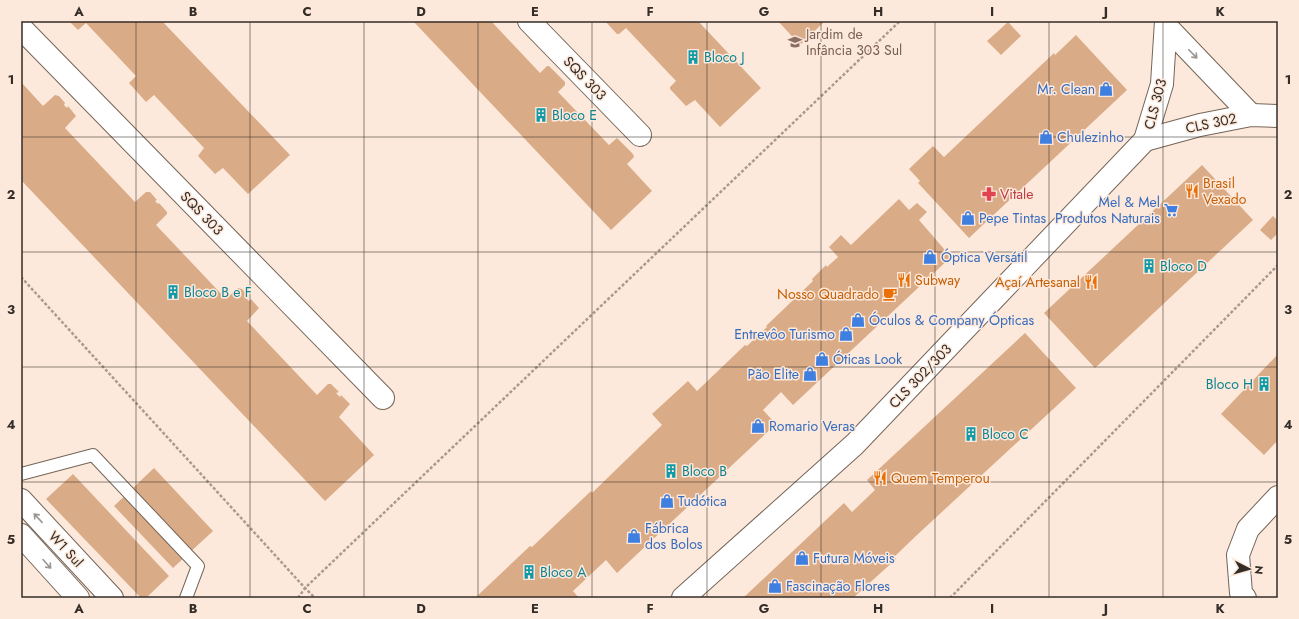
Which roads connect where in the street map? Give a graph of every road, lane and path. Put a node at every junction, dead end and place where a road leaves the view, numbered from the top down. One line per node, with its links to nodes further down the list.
1 (529, 21): 7 (street, SQS 303)
2 (900, 21): 16 (path)
3 (1166, 23): 5 (street, one-way to 5); 8 (street, CLS 303)
4 (21, 28): 11 (street, SQS 303)
5 (1251, 115): 6 (street, CLS 302); 8 (street, CLS 302)
6 (1278, 116)
7 (640, 135)
8 (1145, 140): 22 (street, CLS 302/303)
9 (1278, 265): 23 (path)
10 (21, 277): 16 (path)
11 (383, 398)
12 (21, 474): 19 (lane)
13 (1278, 497): 24 (street)
14 (21, 500): 18 (street, W1 Sul, one-way to 14)
15 (21, 535): 17 (street, W1 Sul, one-way to 17)
16 (305, 588): 20 (path); 21 (path)
17 (78, 598)
18 (112, 598)
19 (186, 598)
20 (298, 598)
21 (316, 598)
22 (683, 598)
23 (950, 598)
24 (1245, 598)

